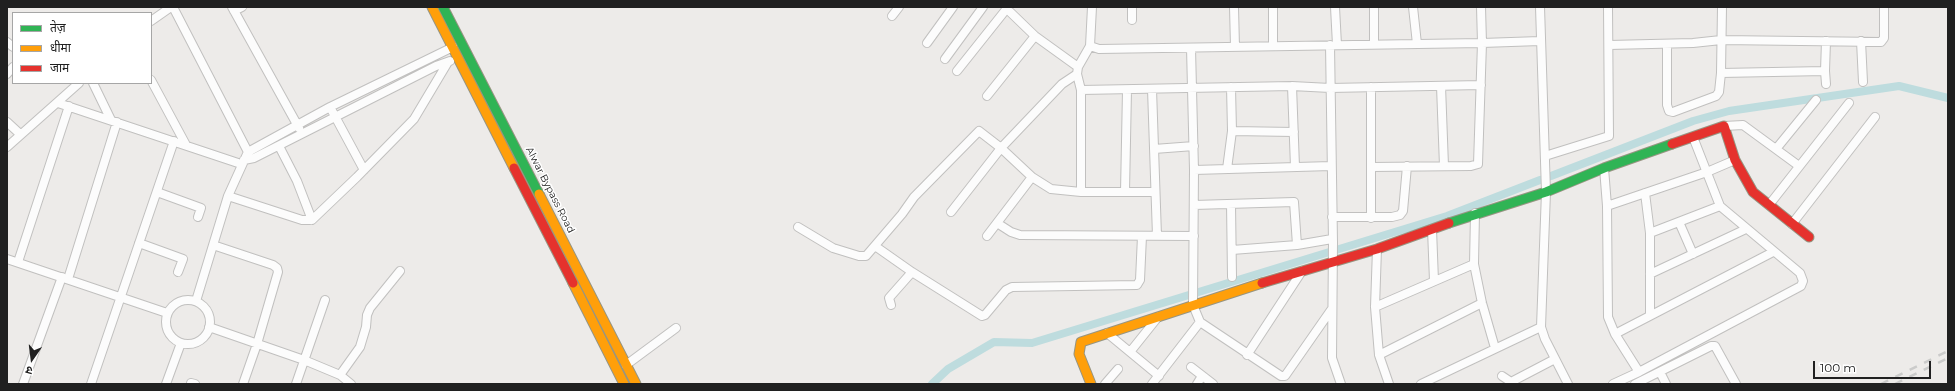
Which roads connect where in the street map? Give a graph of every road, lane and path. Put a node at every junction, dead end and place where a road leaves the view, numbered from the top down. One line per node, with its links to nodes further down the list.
1 (172, 7): 22 (street); 89 (street)
2 (432, 7): 39 (street)
3 (443, 7): 179 (street, Alwar Bypass Road)
4 (899, 7): 21 (street)
5 (953, 7): 29 (street)
6 (984, 7): 42 (street)
7 (1092, 7): 36 (street)
8 (1132, 7): 23 (street)
9 (1234, 7): 38 (street)
10 (1272, 7): 37 (street)
11 (1335, 7): 34 (street)
12 (1374, 7): 31 (street)
13 (1413, 7): 32 (street)
14 (1481, 7): 30 (street)
15 (1540, 7): 25 (street)
16 (1608, 7): 35 (street)
17 (1722, 7): 26 (street)
18 (1884, 7): 27 (street)
19 (236, 8): 73 (street)
20 (1008, 8): 24 (street); 44 (street)
21 (892, 16)
22 (152, 20)
23 (1132, 20)
24 (1035, 36): 45 (street); 63 (street)
25 (1540, 40): 30 (street); 88 (street)
26 (1721, 40): 28 (street); 33 (street); 47 (street)
27 (1860, 41): 28 (street); 49 (street)
28 (1826, 42): 46 (street)
29 (927, 43)
30 (1482, 43): 32 (street); 53 (street)
31 (1374, 44): 32 (street); 34 (street)
32 (1417, 44)
33 (1667, 44): 35 (street); 47 (street)
34 (1333, 45): 37 (street); 59 (street)
35 (1608, 45): 88 (street)
36 (1090, 46): 40 (street); 45 (street)
37 (1274, 46): 38 (street)
38 (1234, 47): 40 (street)
39 (453, 48): 41 (street); 68 (street)
40 (1191, 48): 58 (street)
41 (458, 58): 43 (street); 194 (street)
42 (945, 59)
43 (448, 62): 70 (street); 99 (street)
44 (957, 71)
45 (1078, 71): 61 (street); 85 (street)
46 (1826, 71): 47 (street); 52 (street)
47 (1721, 73)
48 (152, 82): 81 (street)
49 (1863, 82)
50 (78, 84): 65 (street)
51 (94, 84): 71 (street)
52 (1826, 84)
53 (1481, 85): 55 (street); 93 (street)
54 (1292, 86): 56 (street); 59 (street); 76 (street)
55 (1441, 86): 57 (street); 93 (street)
56 (1231, 87): 58 (street); 75 (street)
57 (1371, 87): 59 (street); 96 (street)
58 (1192, 88): 60 (street); 83 (street)
59 (1330, 88): 91 (street)
60 (1152, 89): 62 (street); 86 (street)
61 (1081, 90): 62 (street); 104 (street)
62 (1127, 90): 105 (street)
63 (987, 96)
64 (1816, 100): 87 (street)
65 (58, 103): 67 (street); 77 (street)
66 (1849, 103): 94 (street)
67 (69, 106): 71 (street); 144 (street)
68 (330, 107): 70 (street); 73 (street)
69 (1875, 117): 123 (street)
70 (336, 118): 78 (street); 99 (street)
71 (114, 121): 80 (street); 152 (street)
72 (7, 122): 77 (street)
73 (297, 125): 78 (street); 89 (street)
74 (1724, 126): 79 (street); 87 (street); 90 (street)
75 (1232, 131): 76 (street); 98 (street)
76 (1294, 132): 95 (street)
77 (20, 134): 84 (street)
78 (302, 134): 82 (street)
79 (1693, 136): 97 (street); 101 (street)
80 (174, 141): 81 (street); 103 (street)
81 (186, 145): 89 (street)
82 (279, 146): 89 (street); 120 (street)
83 (1194, 146): 86 (street); 100 (street)
84 (7, 147)
85 (1001, 148): 102 (street); 115 (street); 137 (street)
86 (1154, 149): 106 (street)
87 (1776, 149): 94 (street)
88 (1545, 156): 107 (street)
89 (244, 158): 109 (street)
90 (1735, 160): 101 (street); 112 (street)
91 (1331, 166): 95 (street); 117 (street)
92 (1407, 166): 93 (street); 96 (street); 119 (street)
93 (1444, 166)
94 (1799, 166): 112 (street)
95 (1295, 167): 98 (street)
96 (1371, 167): 119 (street)
97 (1604, 168): 107 (street); 113 (street)
98 (1227, 169): 100 (street)
99 (364, 170): 120 (street)
100 (1194, 170): 111 (street)
101 (1707, 172): 108 (street); 114 (street)
102 (1032, 177): 104 (street); 121 (street)
103 (157, 192): 118 (street); 134 (street)
104 (1081, 192): 105 (street)
105 (1125, 192): 106 (street)
106 (1155, 192): 130 (street)
107 (1546, 192): 116 (street); 167 (street)
108 (1645, 193): 113 (street); 127 (street)
109 (228, 196): 120 (street); 135 (street)
110 (1231, 204): 111 (street); 136 (street); 139 (street)
111 (1194, 205): 131 (street)
112 (1768, 205): 123 (street)
113 (1607, 206): 170 (street)
114 (1720, 206): 122 (street); 126 (street)
115 (951, 212)
116 (1475, 213): 125 (street); 145 (street)
117 (1332, 217): 119 (street); 133 (street)
118 (198, 218)
119 (1371, 218)
120 (312, 220)
121 (997, 222): 128 (street); 129 (street)
122 (1679, 222): 127 (street); 141 (street)
123 (1792, 224): 132 (street)
124 (798, 227): 137 (street)
125 (1432, 229): 138 (street); 153 (street)
126 (1746, 229): 140 (street); 141 (street)
127 (1650, 233): 150 (street)
128 (987, 236)
129 (1142, 236): 130 (street); 149 (street)
130 (1157, 236): 131 (street)
131 (1194, 236): 156 (street)
132 (1809, 237)
133 (1332, 240): 136 (street); 142 (street)
134 (140, 243): 148 (street); 154 (street)
135 (213, 245): 157 (street); 172 (street)
136 (1297, 245): 139 (street)
137 (875, 246): 149 (street)
138 (1376, 249): 142 (street); 160 (street)
139 (1232, 250): 151 (street)
140 (1773, 252): 163 (street); 182 (street)
141 (1693, 254): 150 (street)
142 (1332, 257): 147 (street); 161 (street)
143 (8, 260): 144 (street)
144 (18, 262): 152 (street)
145 (1474, 264): 153 (street); 158 (street)
146 (400, 271): 184 (street)
147 (1302, 271): 156 (street); 175 (street)
148 (178, 272)
149 (912, 272): 159 (street)
150 (1650, 274): 163 (street)
151 (1232, 277)
152 (65, 278): 154 (street); 188 (street)
153 (1434, 281): 160 (street)
154 (121, 298): 162 (street); 189 (street)
155 (325, 300): 178 (street)
156 (1194, 300): 164 (street); 165 (street)
157 (196, 301): 162 (street); 166 (street)
158 (1482, 303): 173 (street); 176 (street)
159 (891, 305)
160 (1375, 307): 176 (street)
161 (1331, 310): 175 (street); 201 (street)
162 (167, 313): 171 (street)
163 (1650, 315): 170 (street)
164 (1159, 316): 169 (street); 174 (street)
165 (1200, 322): 175 (street); 185 (street)
166 (209, 327): 171 (street); 172 (street)
167 (1541, 327): 173 (street); 177 (street)
168 (676, 328): 179 (street)
169 (1107, 333): 174 (street); 196 (street)
170 (1615, 334): 182 (street)
171 (181, 343): 190 (street)
172 (257, 344): 178 (street); 191 (street)
173 (1495, 348): 203 (street)
174 (1130, 352): 185 (street)
175 (1247, 355)
176 (1378, 355): 202 (street)
177 (1555, 359): 187 (street); 204 (street)
178 (304, 360): 184 (street); 192 (street)
179 (626, 365): 195 (street, Alwar Bypass Road)
180 (1191, 367): 186 (street)
181 (1118, 368): 197 (street)
182 (1639, 372): 205 (street)
183 (1660, 372): 206 (street); 207 (street); 208 (street)
184 (340, 375): 193 (street)
185 (1159, 376): 198 (street)
186 (1202, 376): 199 (street); 200 (street)
187 (1502, 376)
188 (23, 384)
189 (91, 384)
190 (166, 384)
191 (243, 384)
192 (296, 384)
193 (350, 384)
194 (624, 384)
195 (636, 384)
196 (1091, 384)
197 (1105, 384)
198 (1152, 384)
199 (1197, 384)
200 (1213, 384)
201 (1341, 384)
202 (1390, 384)
203 (1421, 384)
204 (1568, 384)
205 (1613, 384)
206 (1635, 384)
207 (1666, 384)
208 (1736, 384)

